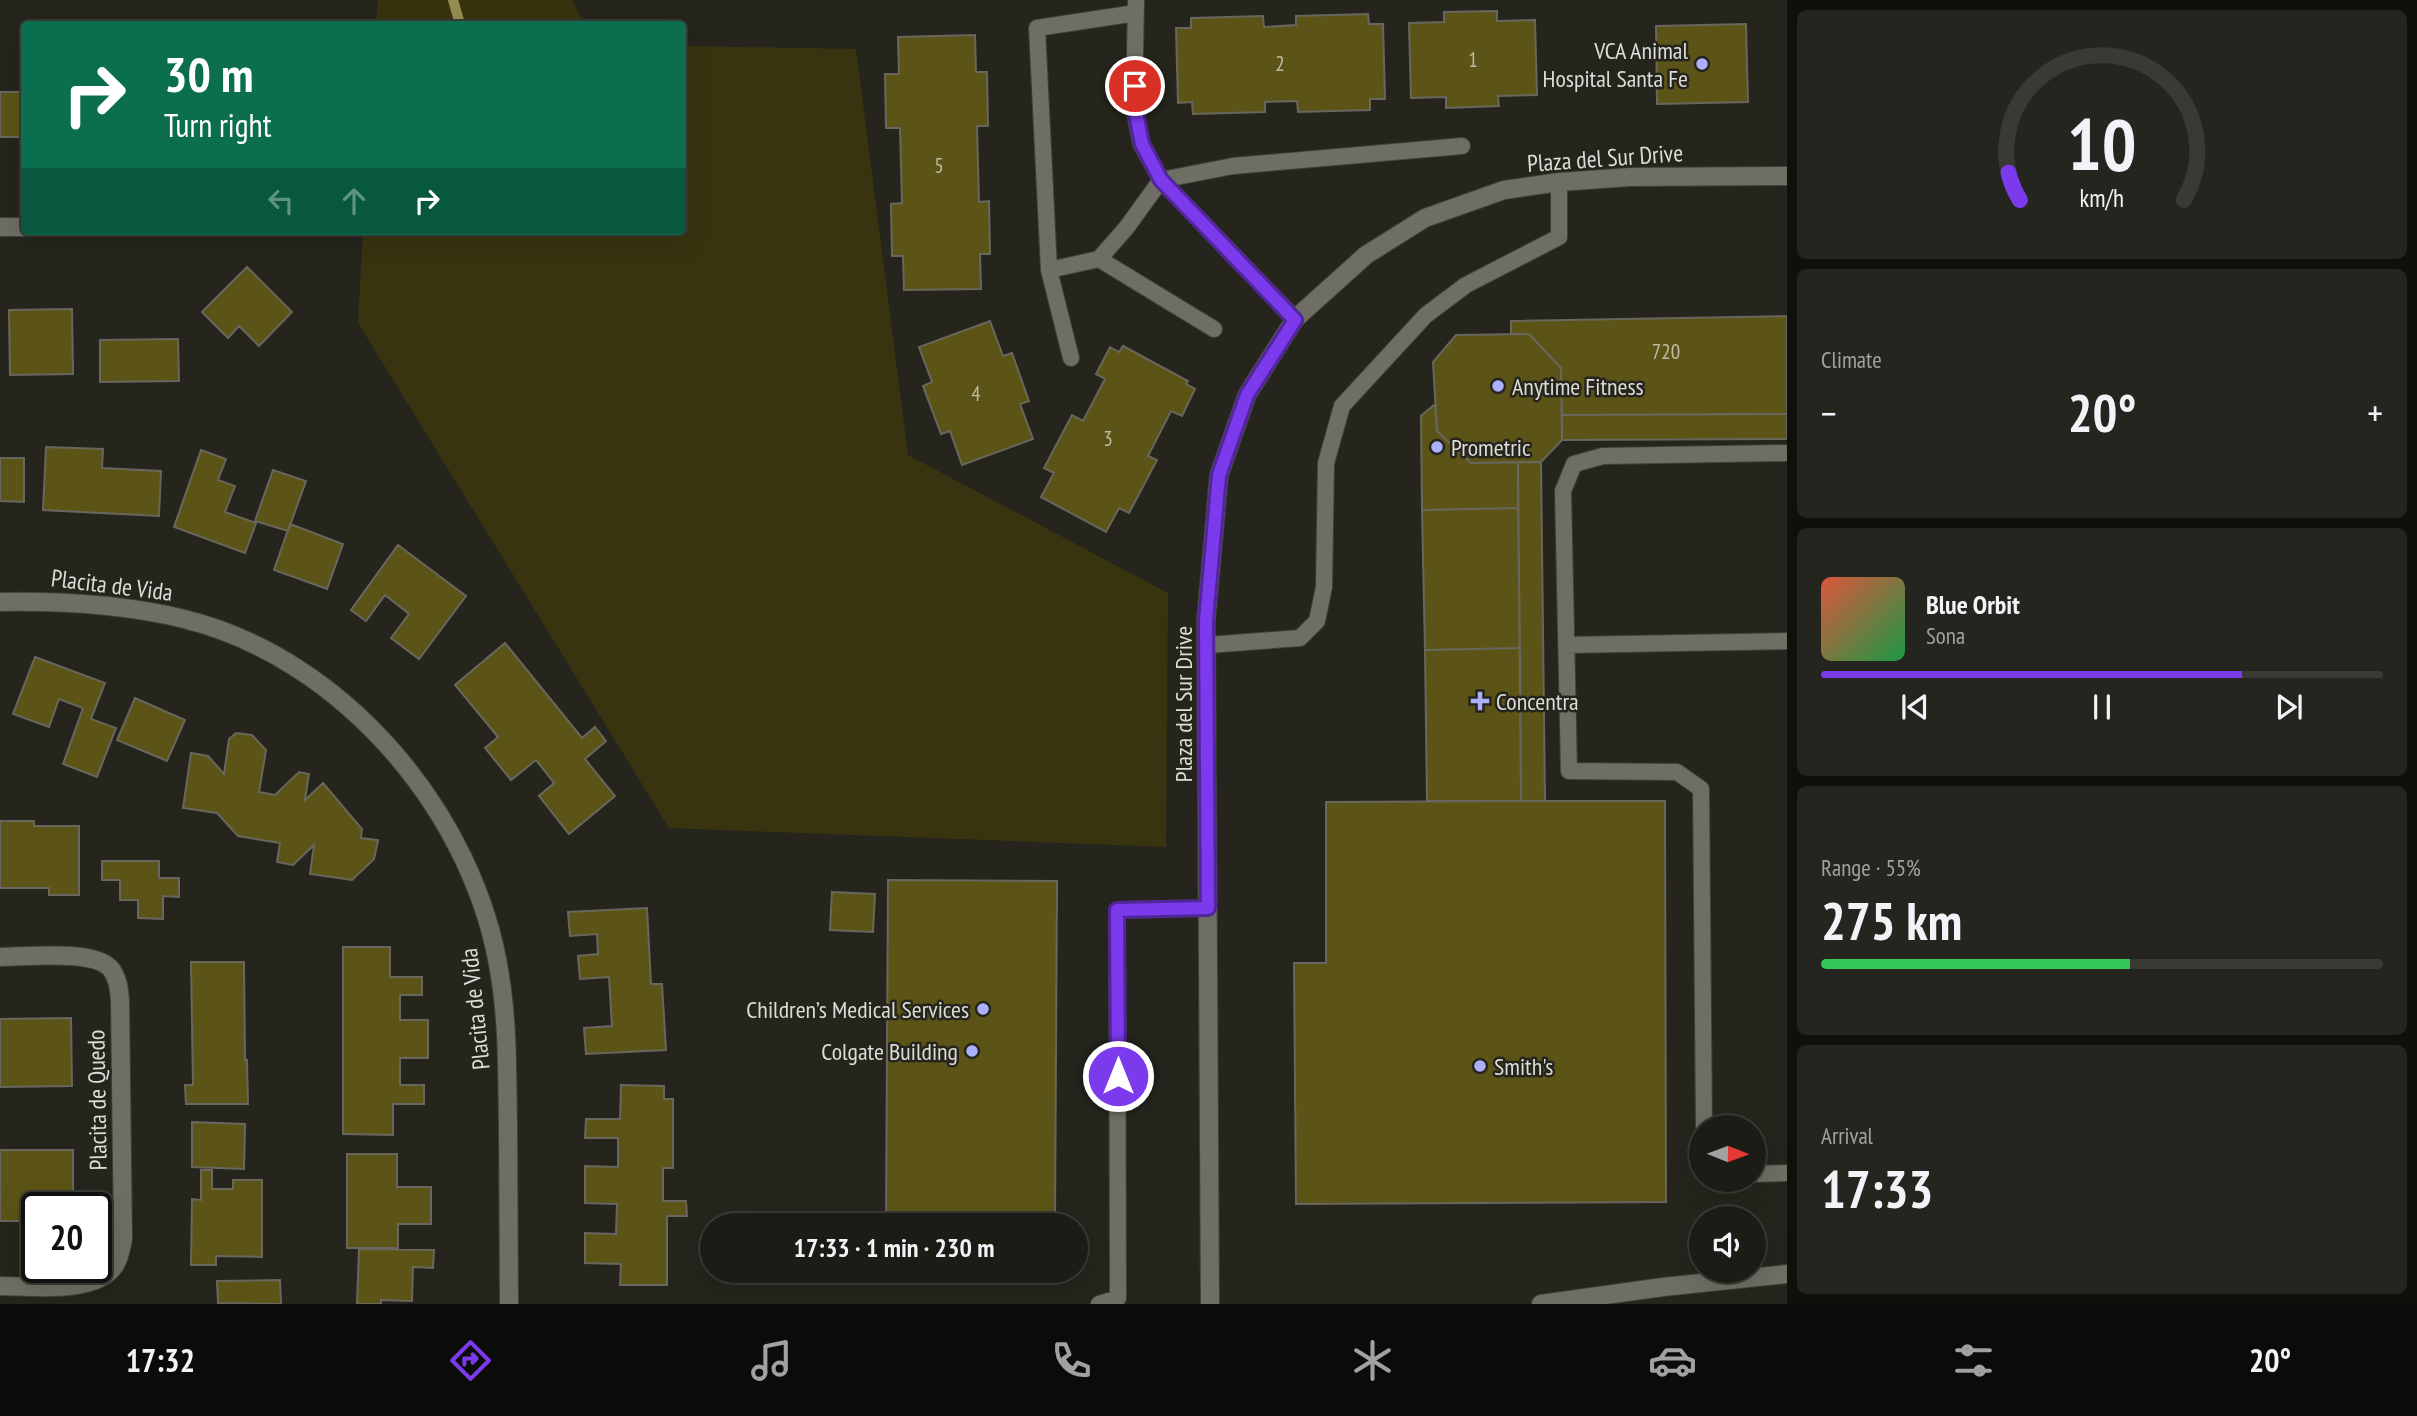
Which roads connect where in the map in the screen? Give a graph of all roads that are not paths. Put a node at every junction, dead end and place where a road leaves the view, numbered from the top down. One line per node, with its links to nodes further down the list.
1 (1136, 7): 4 (lane); 9 (lane)
2 (1462, 146): 4 (lane)
3 (1787, 176): 5 (street, Plaza del Sur Drive)
4 (1161, 180): 8 (lane); 10 (lane)
5 (1559, 181): 10 (street, Plaza del Sur Drive); 16 (lane)
6 (0, 227): 7 (street)
7 (21, 227)
8 (1098, 259): 9 (lane); 11 (lane)
9 (1049, 270): 12 (lane)
10 (1295, 320): 16 (street, Plaza del Sur Drive)
11 (1214, 329)
12 (1071, 358)
13 (1787, 453): 17 (lane)
14 (0, 601): 25 (street, Placita de Vida)
15 (1787, 641): 17 (lane)
16 (1208, 645): 18 (street, Plaza del Sur Drive)
17 (1566, 645): 20 (lane)
18 (1208, 908): 26 (lane); 27 (street, Plaza del Sur Drive)
19 (0, 957): 24 (street, Placita de Quedo)
20 (1704, 1115)
21 (1787, 1173): 22 (lane)
22 (1766, 1174)
23 (1787, 1274): 28 (street)
24 (0, 1286)
25 (509, 1304)
26 (1099, 1304)
27 (1210, 1304)
28 (1541, 1304)

